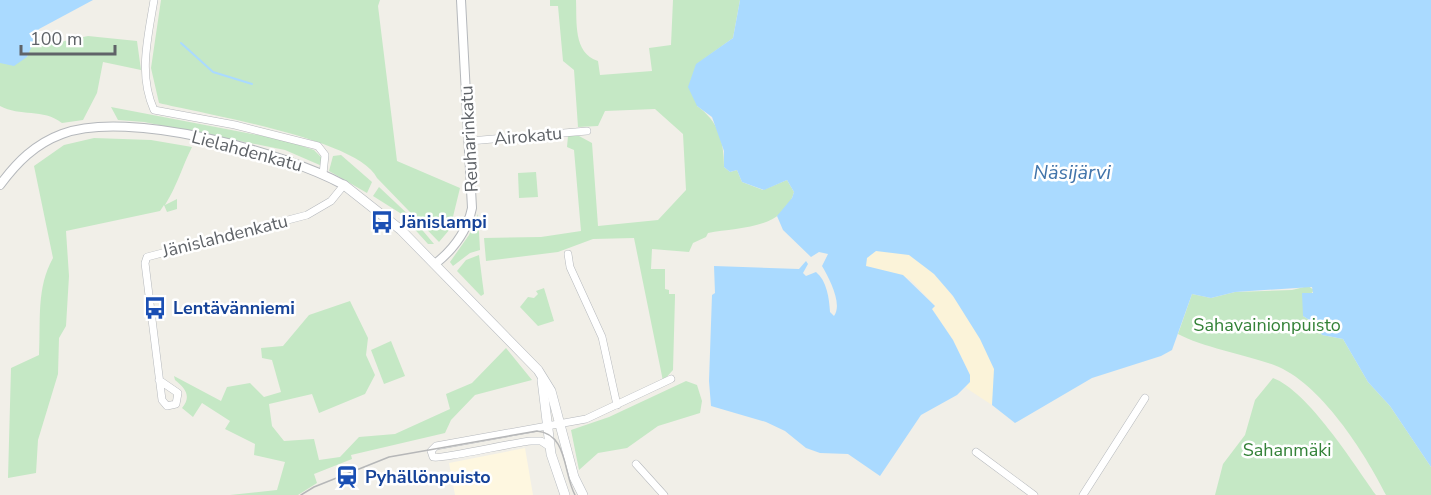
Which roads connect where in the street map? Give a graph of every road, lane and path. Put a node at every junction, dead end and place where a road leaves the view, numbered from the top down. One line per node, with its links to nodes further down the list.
1 (154, 0): 5 (street)
2 (461, 0): 4 (street, Reuharinkatu)
3 (587, 131): 4 (street, Airokatu)
4 (470, 141): 9 (street, Reuharinkatu)
5 (323, 174): 6 (street, Lielahdenkatu); 7 (street, Lielahdenkatu)
6 (0, 185)
7 (344, 185): 9 (main road, Lielahdenkatu); 12 (street, Jänislahdenkatu)
8 (568, 254): 14 (street)
9 (435, 264): 10 (main road, Lielahdenkatu)
10 (542, 375): 15 (main road, Lielahdenkatu); 16 (main road)
11 (671, 379): 14 (street)
12 (159, 380)
13 (1144, 398): 24 (street)
14 (617, 405): 15 (street)
15 (561, 424): 16 (street); 21 (main road, Lielahdenkatu)
16 (548, 426): 17 (main road); 17 (street)
17 (550, 447): 20 (main road)
18 (976, 452): 23 (street)
19 (636, 464): 22 (street)
20 (565, 495)
21 (583, 495)
22 (664, 495)
23 (1034, 495)
24 (1083, 495)

